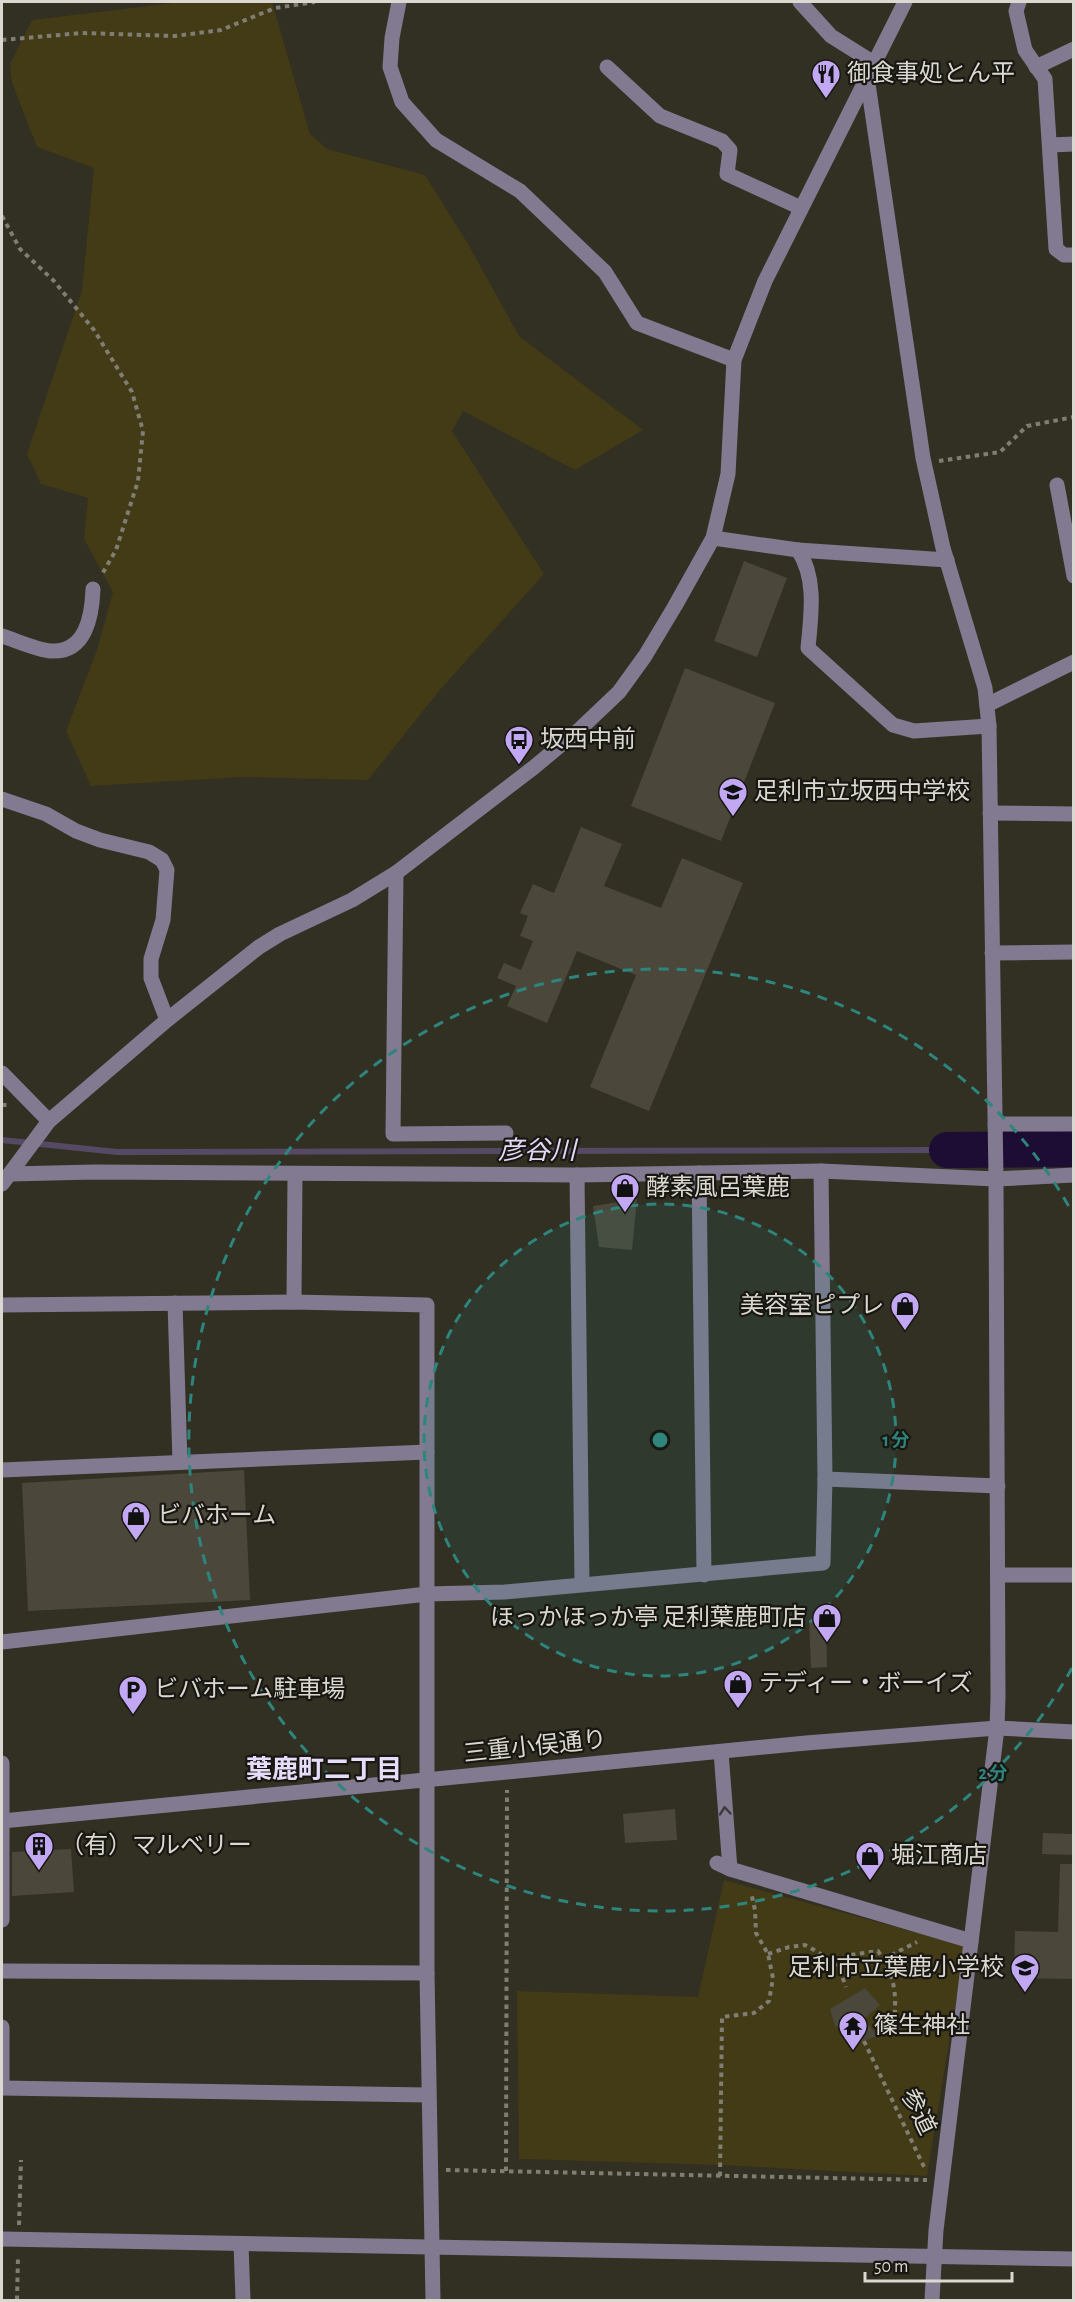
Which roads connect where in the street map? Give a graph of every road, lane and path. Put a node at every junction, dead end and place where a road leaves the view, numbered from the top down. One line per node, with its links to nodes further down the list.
1 (315, 2): 6 (path)
2 (399, 2): 16 (street)
3 (800, 2): 10 (street)
4 (905, 2): 10 (street)
5 (1019, 2): 9 (street)
6 (2, 40)
7 (1074, 49): 9 (street)
8 (607, 67): 13 (street)
9 (1036, 67): 12 (street)
10 (871, 70): 13 (street); 18 (street)
11 (1074, 144): 12 (street)
12 (1050, 145): 15 (street)
13 (801, 208): 16 (street)
14 (2, 216): 24 (path)
15 (1074, 255)
16 (734, 360): 20 (street)
17 (1074, 417): 18 (path)
18 (923, 458): 22 (street)
19 (1057, 485): 23 (street)
20 (713, 538): 21 (street); 32 (street)
21 (798, 550): 22 (street); 28 (street)
22 (947, 560): 27 (street)
23 (1074, 576)
24 (93, 589): 25 (street)
25 (2, 636)
26 (1074, 662): 27 (street)
27 (987, 705): 28 (street)
28 (989, 726): 30 (street)
29 (2, 799): 35 (street)
30 (990, 813): 31 (street); 34 (street)
31 (1074, 814)
32 (396, 873): 35 (street); 40 (street)
33 (1074, 952): 34 (street)
34 (992, 953): 39 (street)
35 (167, 1020): 38 (street)
36 (2, 1073): 38 (street)
37 (1074, 1124): 39 (street)
38 (45, 1125): 47 (street)
39 (995, 1131): 43 (street)
40 (506, 1132)
41 (821, 1171): 42 (street); 43 (street); 54 (street)
42 (699, 1173): 45 (street); 56 (street)
43 (996, 1173): 46 (street); 55 (street)
44 (295, 1174): 45 (street); 47 (street); 48 (street)
45 (577, 1175): 59 (street)
46 (1074, 1175)
47 (6, 1179)
48 (294, 1302): 49 (street); 51 (street)
49 (175, 1303): 50 (street); 52 (street)
50 (2, 1305)
51 (428, 1452): 52 (street); 60 (street)
52 (180, 1462): 53 (street)
53 (2, 1470)
54 (825, 1479): 55 (street); 56 (street)
55 (998, 1486): 57 (street)
56 (704, 1575): 59 (street)
57 (998, 1575): 58 (street); 62 (street)
58 (1074, 1575)
59 (582, 1584): 60 (street)
60 (427, 1594): 61 (street); 66 (street)
61 (2, 1642)
62 (997, 1728): 63 (street, 三重小俣通り); 64 (street, 三重小俣通り); 72 (street)
63 (1074, 1732)
64 (721, 1752): 66 (street, 三重小俣通り); 69 (street, one-way to 64)
65 (2, 1763): 68 (street)
66 (429, 1780): 68 (street, 三重小俣通り); 77 (street)
67 (507, 1790): 86 (path)
68 (2, 1821): 70 (street)
69 (747, 1874): 71 (street); 73 (path)
70 (2, 1920)
71 (938, 1930): 72 (street); 74 (path)
72 (971, 1941): 92 (street)
73 (768, 1954): 75 (path); 87 (path)
74 (883, 1959): 75 (path); 79 (path)
75 (839, 1968): 78 (path)
76 (2, 1971): 77 (street)
77 (427, 1973): 83 (street)
78 (846, 1987)
79 (895, 2012)
80 (2, 2027): 82 (street)
81 (864, 2041): 87 (path, 参道)
82 (2, 2088): 83 (street)
83 (428, 2095): 85 (street)
84 (21, 2160): 89 (path)
85 (430, 2170): 86 (path); 91 (street)
86 (506, 2172): 87 (path)
87 (720, 2176)
88 (2, 2239): 89 (street)
89 (19, 2239): 90 (street); 94 (path)
90 (241, 2244): 91 (street); 95 (street)
91 (431, 2248): 92 (street); 96 (street)
92 (934, 2256): 93 (street); 97 (street)
93 (1074, 2259)
94 (17, 2301)
95 (243, 2301)
96 (433, 2301)
97 (932, 2301)

